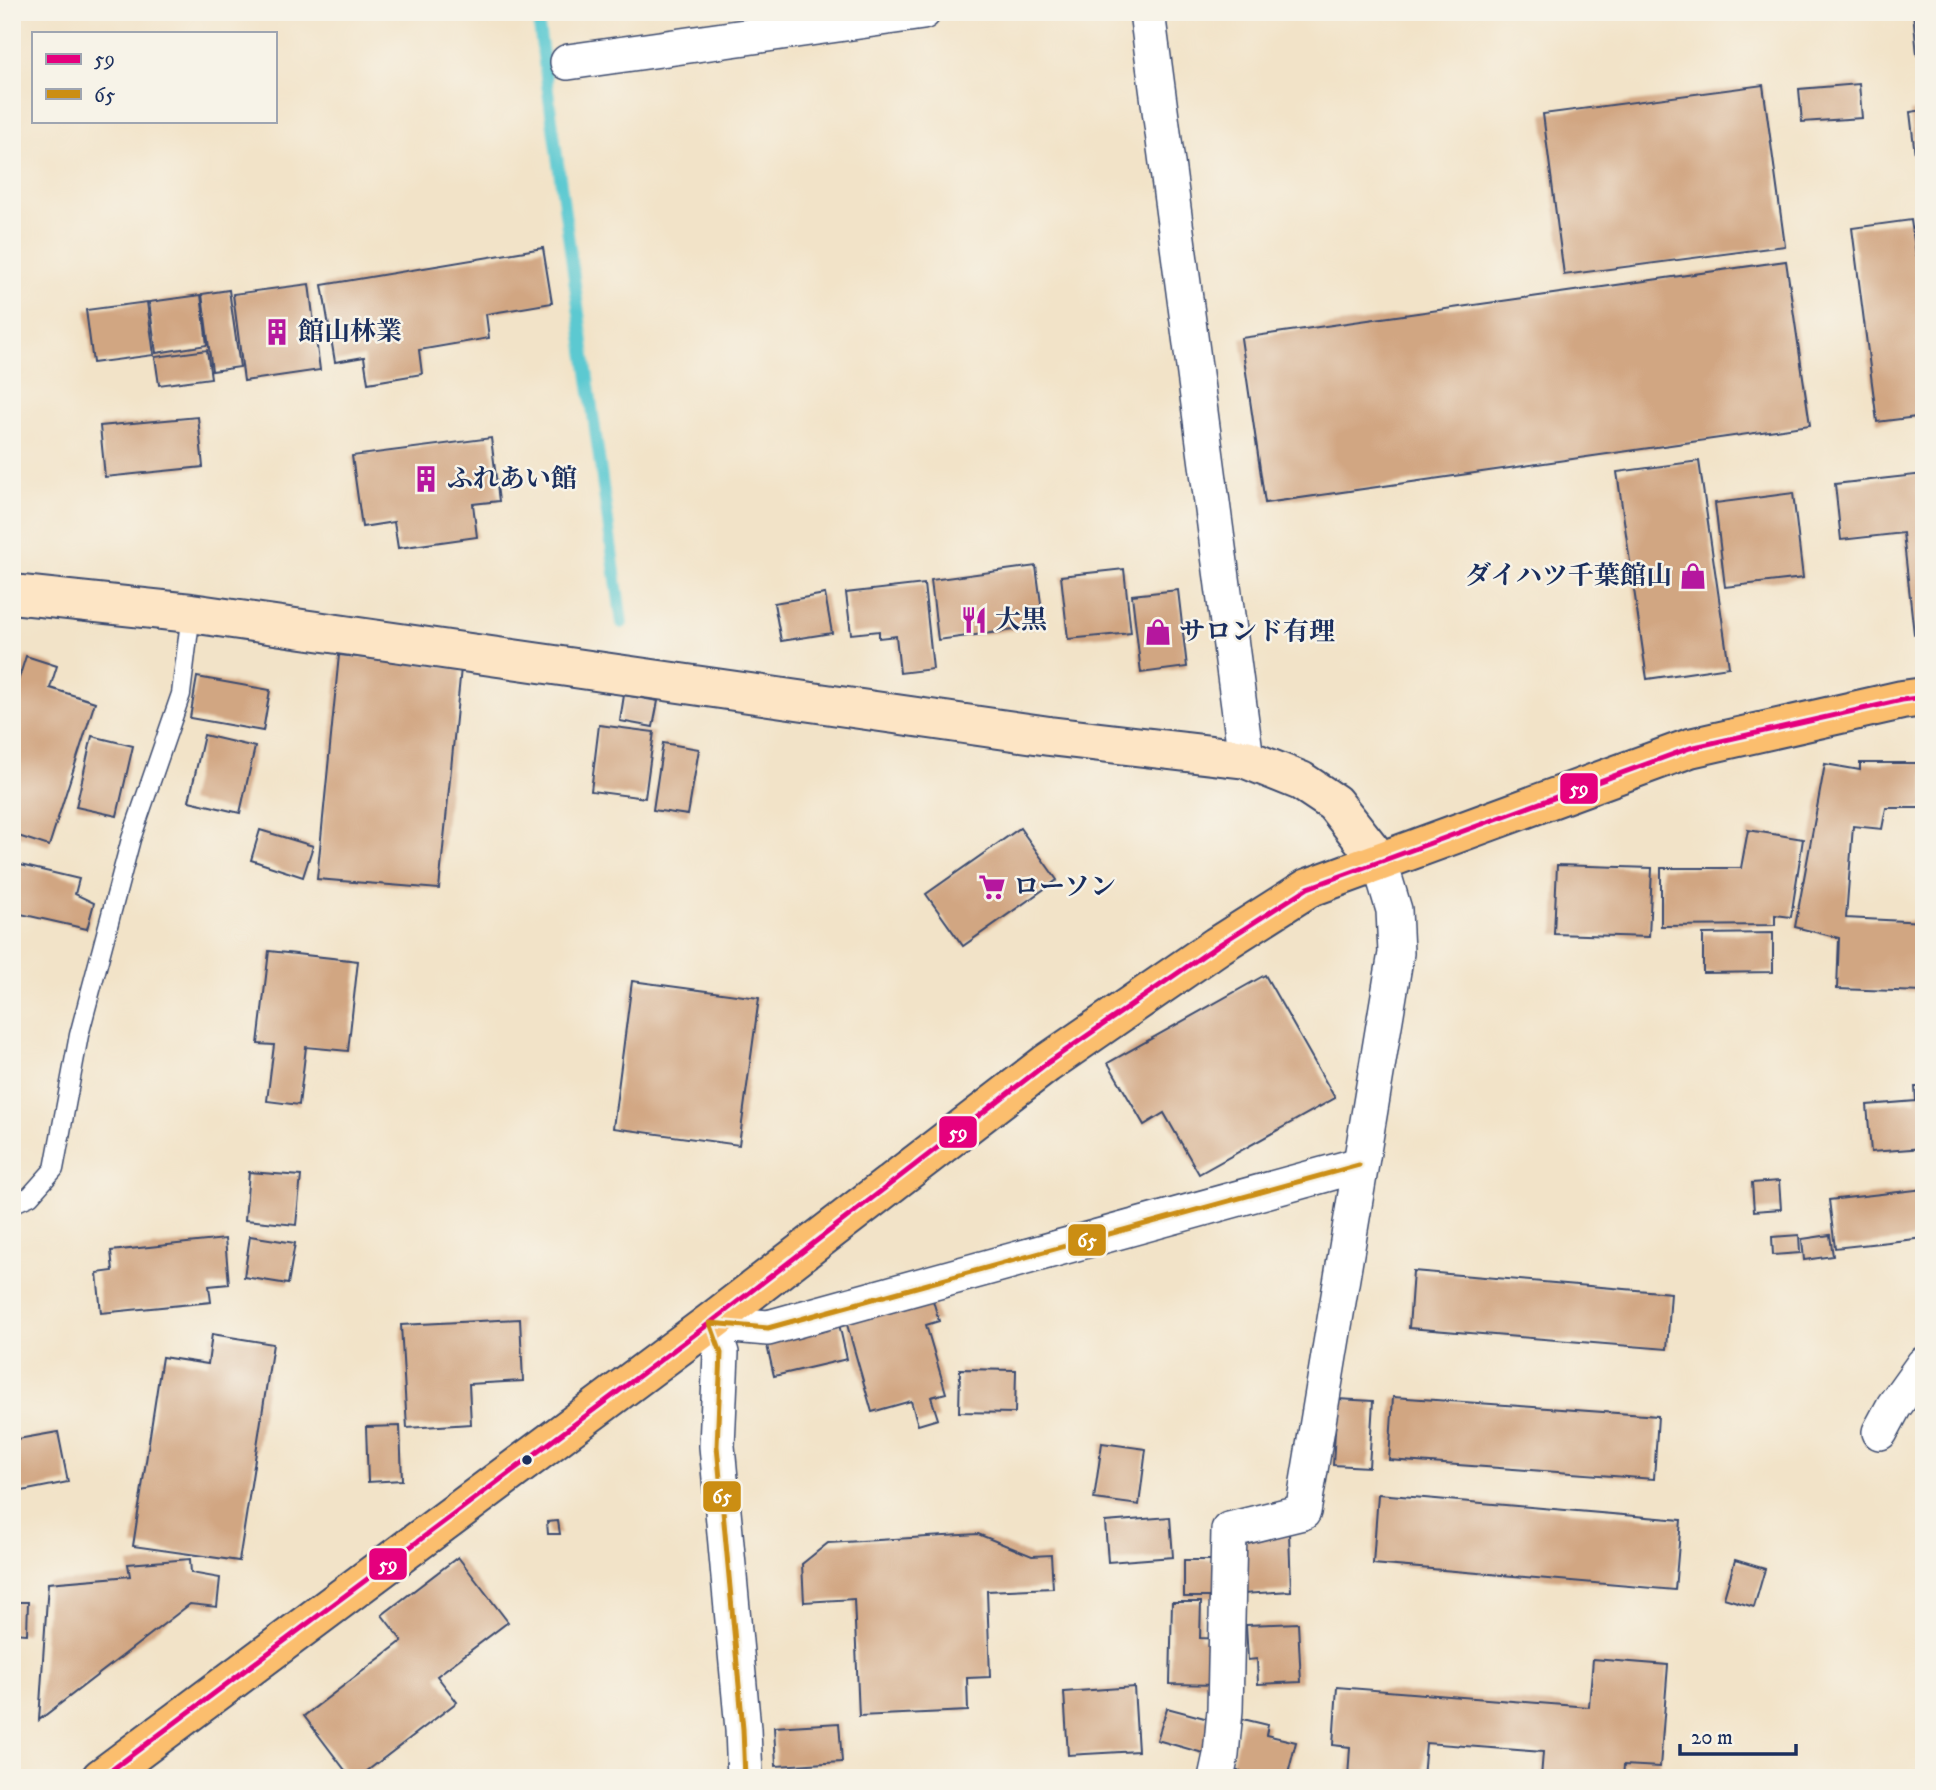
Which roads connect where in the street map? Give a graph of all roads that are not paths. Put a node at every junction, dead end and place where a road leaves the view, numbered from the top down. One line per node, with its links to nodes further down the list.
1 (923, 12): 3 (street)
2 (1147, 12): 7 (street)
3 (568, 62)
4 (12, 594): 5 (street)
5 (191, 613): 7 (street); 10 (lane)
6 (1924, 697): 8 (highway)
7 (1246, 759): 8 (street)
8 (1379, 860): 9 (street); 11 (highway)
9 (1359, 1164): 11 (street); 16 (street)
10 (12, 1204)
11 (710, 1323): 14 (highway); 15 (street)
12 (1924, 1364): 13 (street)
13 (1880, 1432)
14 (101, 1778)
15 (745, 1778)
16 (1216, 1778)

